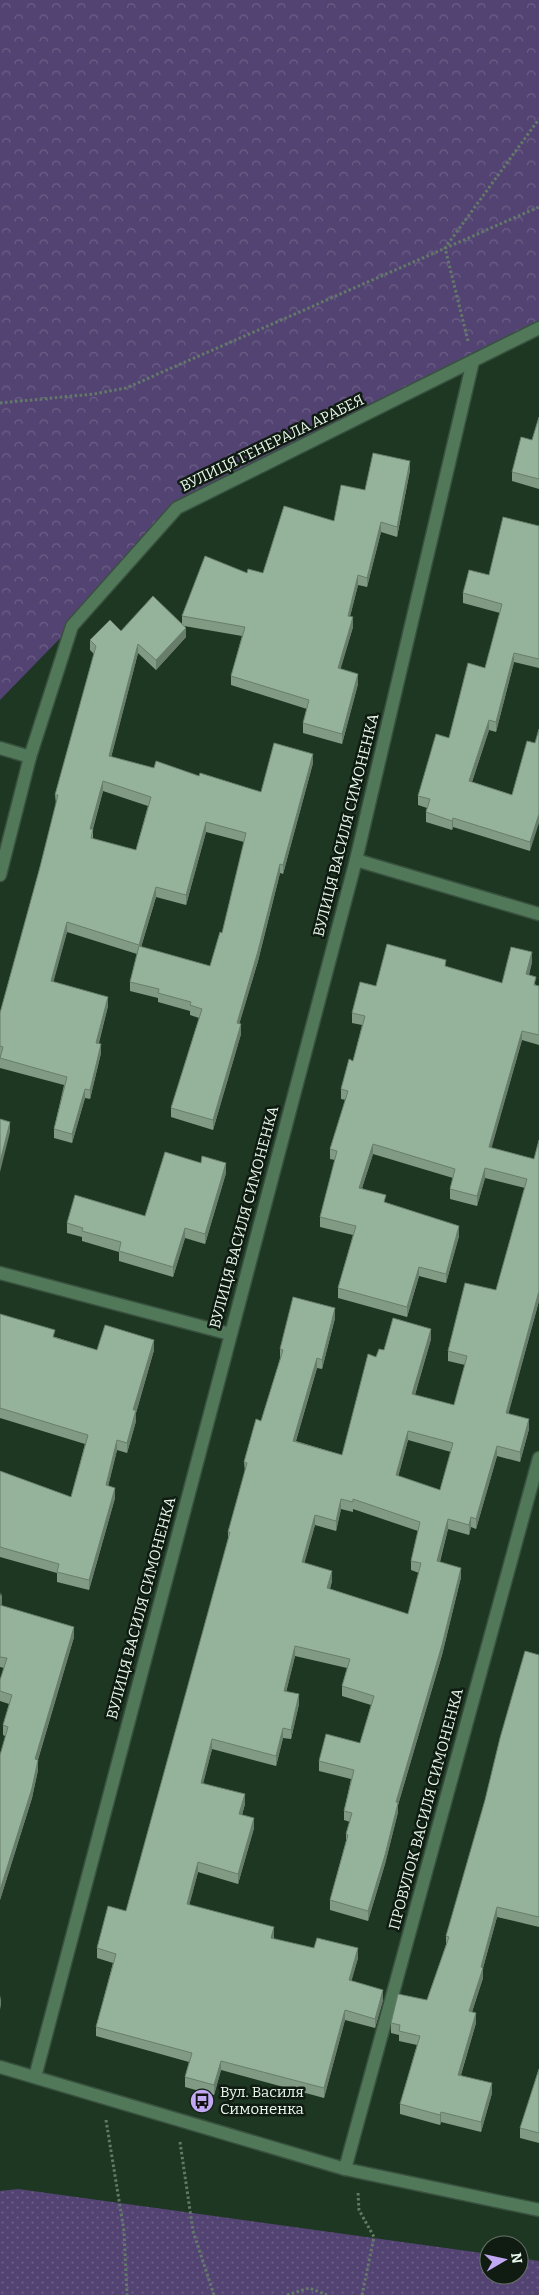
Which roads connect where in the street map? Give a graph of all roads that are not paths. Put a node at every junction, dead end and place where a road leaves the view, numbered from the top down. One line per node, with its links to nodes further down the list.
1 (539, 328): 2 (street, ВУЛИЦЯ ГЕНЕРАЛА АРАБЕЯ)
2 (473, 361): 4 (street, ВУЛИЦЯ ГЕНЕРАЛА АРАБЕЯ); 5 (street, ВУЛИЦЯ ВАСИЛЯ СИМОНЕНКА)
3 (0, 748): 4 (street)
4 (30, 757): 6 (street, ВУЛИЦЯ ГЕНЕРАЛА АРАБЕЯ)
5 (356, 860): 7 (street); 9 (street, ВУЛИЦЯ ВАСИЛЯ СИМОНЕНКА)
6 (0, 875)
7 (539, 914)
8 (0, 1273): 9 (street)
9 (230, 1334): 12 (street, ВУЛИЦЯ ВАСИЛЯ СИМОНЕНКА)
10 (539, 1458): 13 (street, ПРОВУЛОК ВАСИЛЯ СИМОНЕНКА)
11 (0, 2067): 12 (street)
12 (35, 2077): 13 (street)
13 (351, 2170): 14 (street)
14 (539, 2210)

